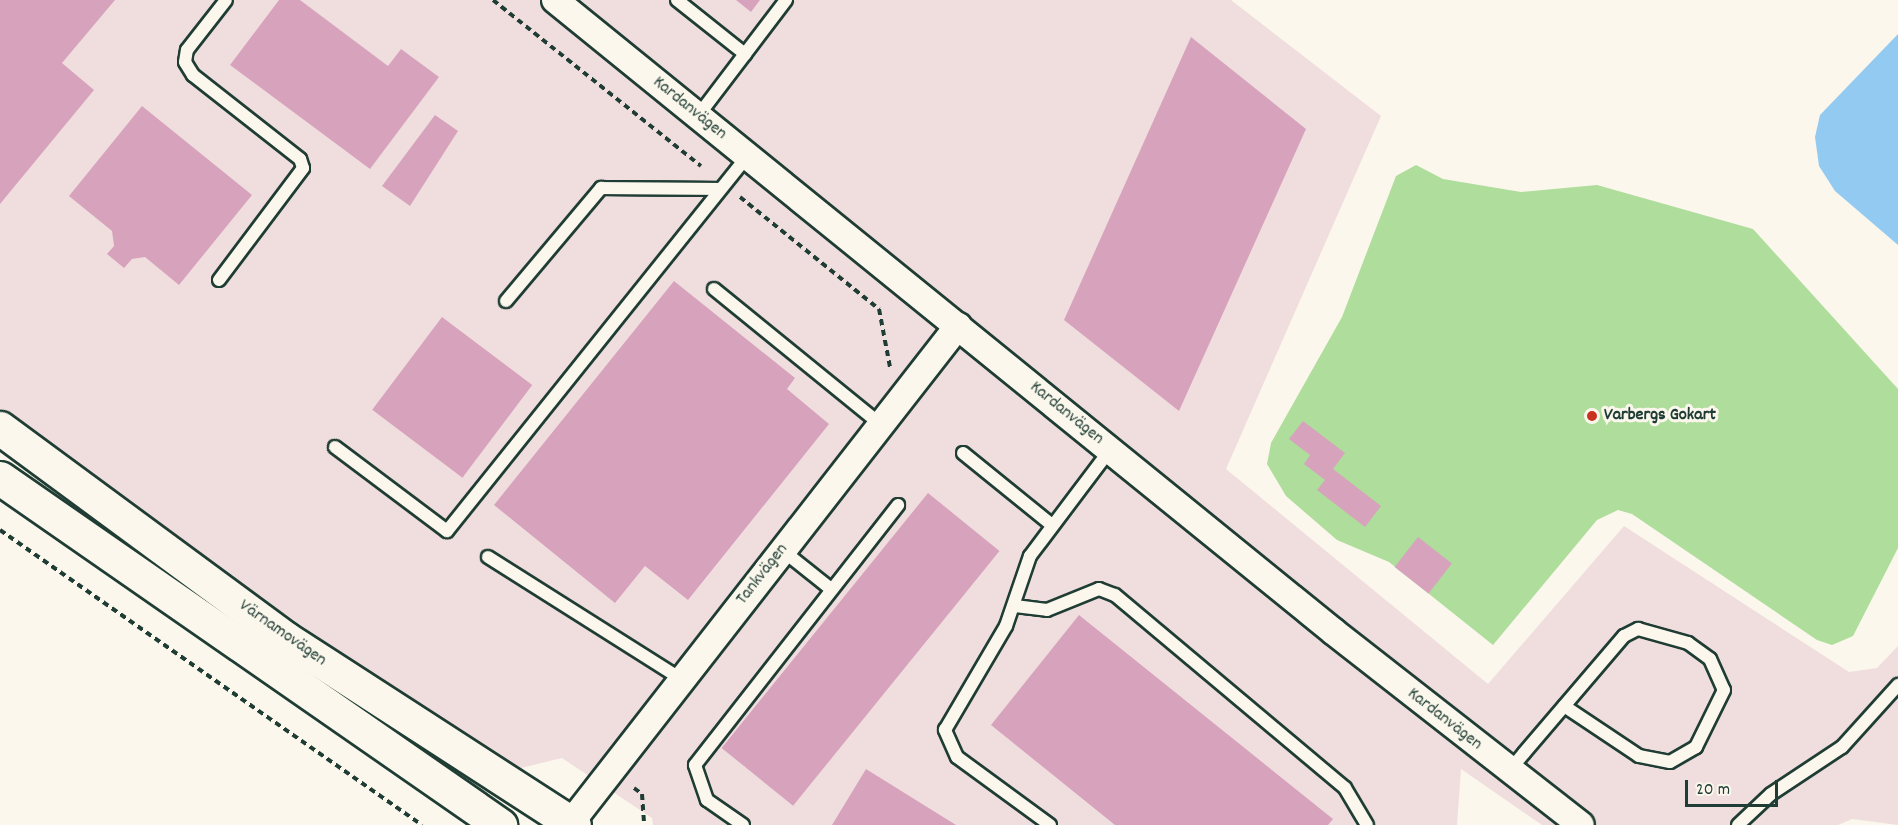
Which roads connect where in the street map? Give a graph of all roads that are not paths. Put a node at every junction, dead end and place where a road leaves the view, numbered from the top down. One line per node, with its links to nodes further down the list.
1 (226, 0): 9 (lane)
2 (555, 0): 6 (street, Kardanvägen)
3 (677, 0): 5 (lane)
4 (786, 0): 5 (lane)
5 (745, 54): 6 (lane)
6 (698, 116): 7 (street, Kardanvägen)
7 (747, 156): 8 (lane); 12 (street, Kardanvägen)
8 (720, 189): 11 (lane); 15 (lane)
9 (219, 280)
10 (714, 289): 13 (lane)
11 (506, 301)
12 (958, 326): 13 (street, Tankvägen); 16 (street, Kardanvägen)
13 (880, 424): 21 (street, Tankvägen)
14 (0, 428): 29 (main road, Värnamovägen)
15 (335, 447)
16 (1110, 450): 20 (lane); 28 (street, Kardanvägen)
17 (963, 453): 20 (lane)
18 (0, 478): 30 (main road, Värnamovägen)
19 (898, 505): 23 (lane)
20 (1052, 525): 24 (lane)
21 (782, 550): 23 (lane); 25 (street, Tankvägen)
22 (488, 557): 25 (lane)
23 (831, 589): 31 (lane)
24 (1015, 606): 32 (lane); 33 (lane)
25 (681, 679): 29 (street, Tankvägen)
26 (1898, 685): 35 (lane)
27 (1564, 706): 27 (lane); 28 (lane)
28 (1509, 771): 34 (street, Kardanvägen)
29 (571, 824)
30 (500, 825)
31 (743, 825)
32 (1050, 825)
33 (1367, 825)
34 (1581, 825)
35 (1738, 825)

